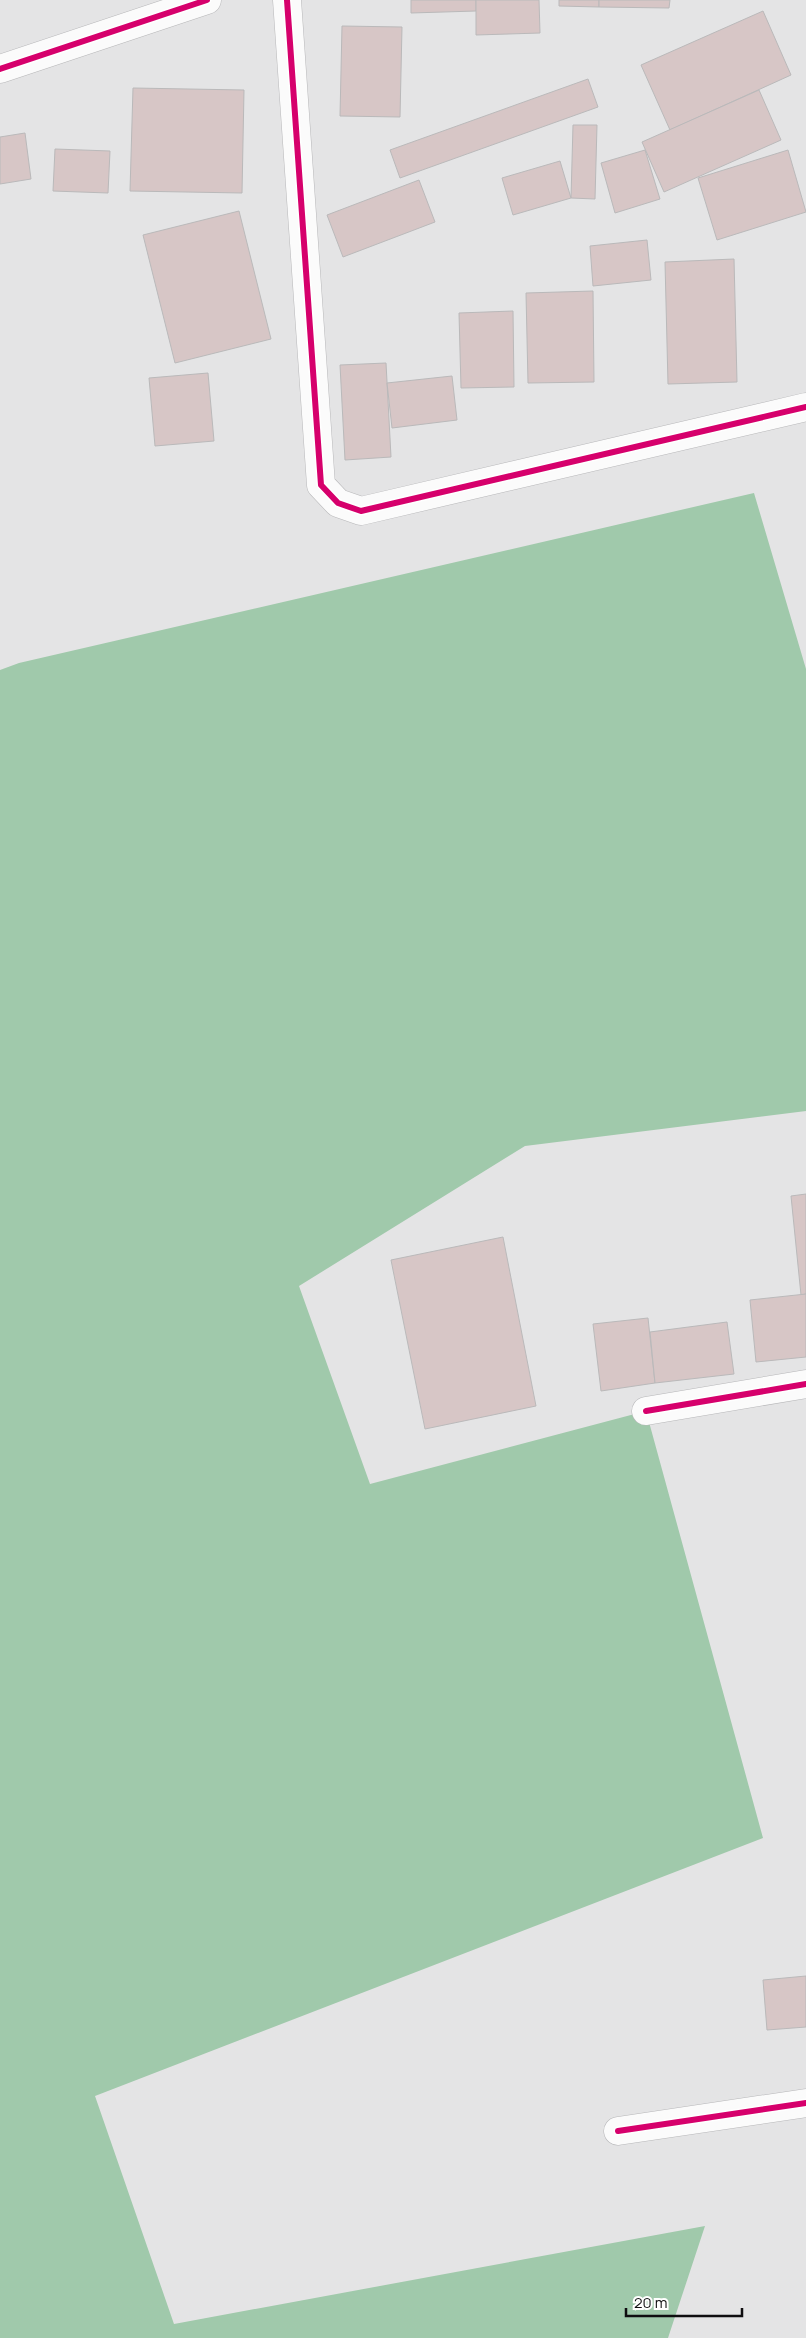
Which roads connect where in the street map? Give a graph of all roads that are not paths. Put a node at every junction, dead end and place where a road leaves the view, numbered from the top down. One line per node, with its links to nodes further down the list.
1 (207, 0): 3 (street)
2 (286, 0): 4 (street)
3 (0, 69)
4 (806, 407)
5 (806, 1384): 6 (street)
6 (646, 1411)
7 (806, 2103): 8 (street)
8 (618, 2131)

